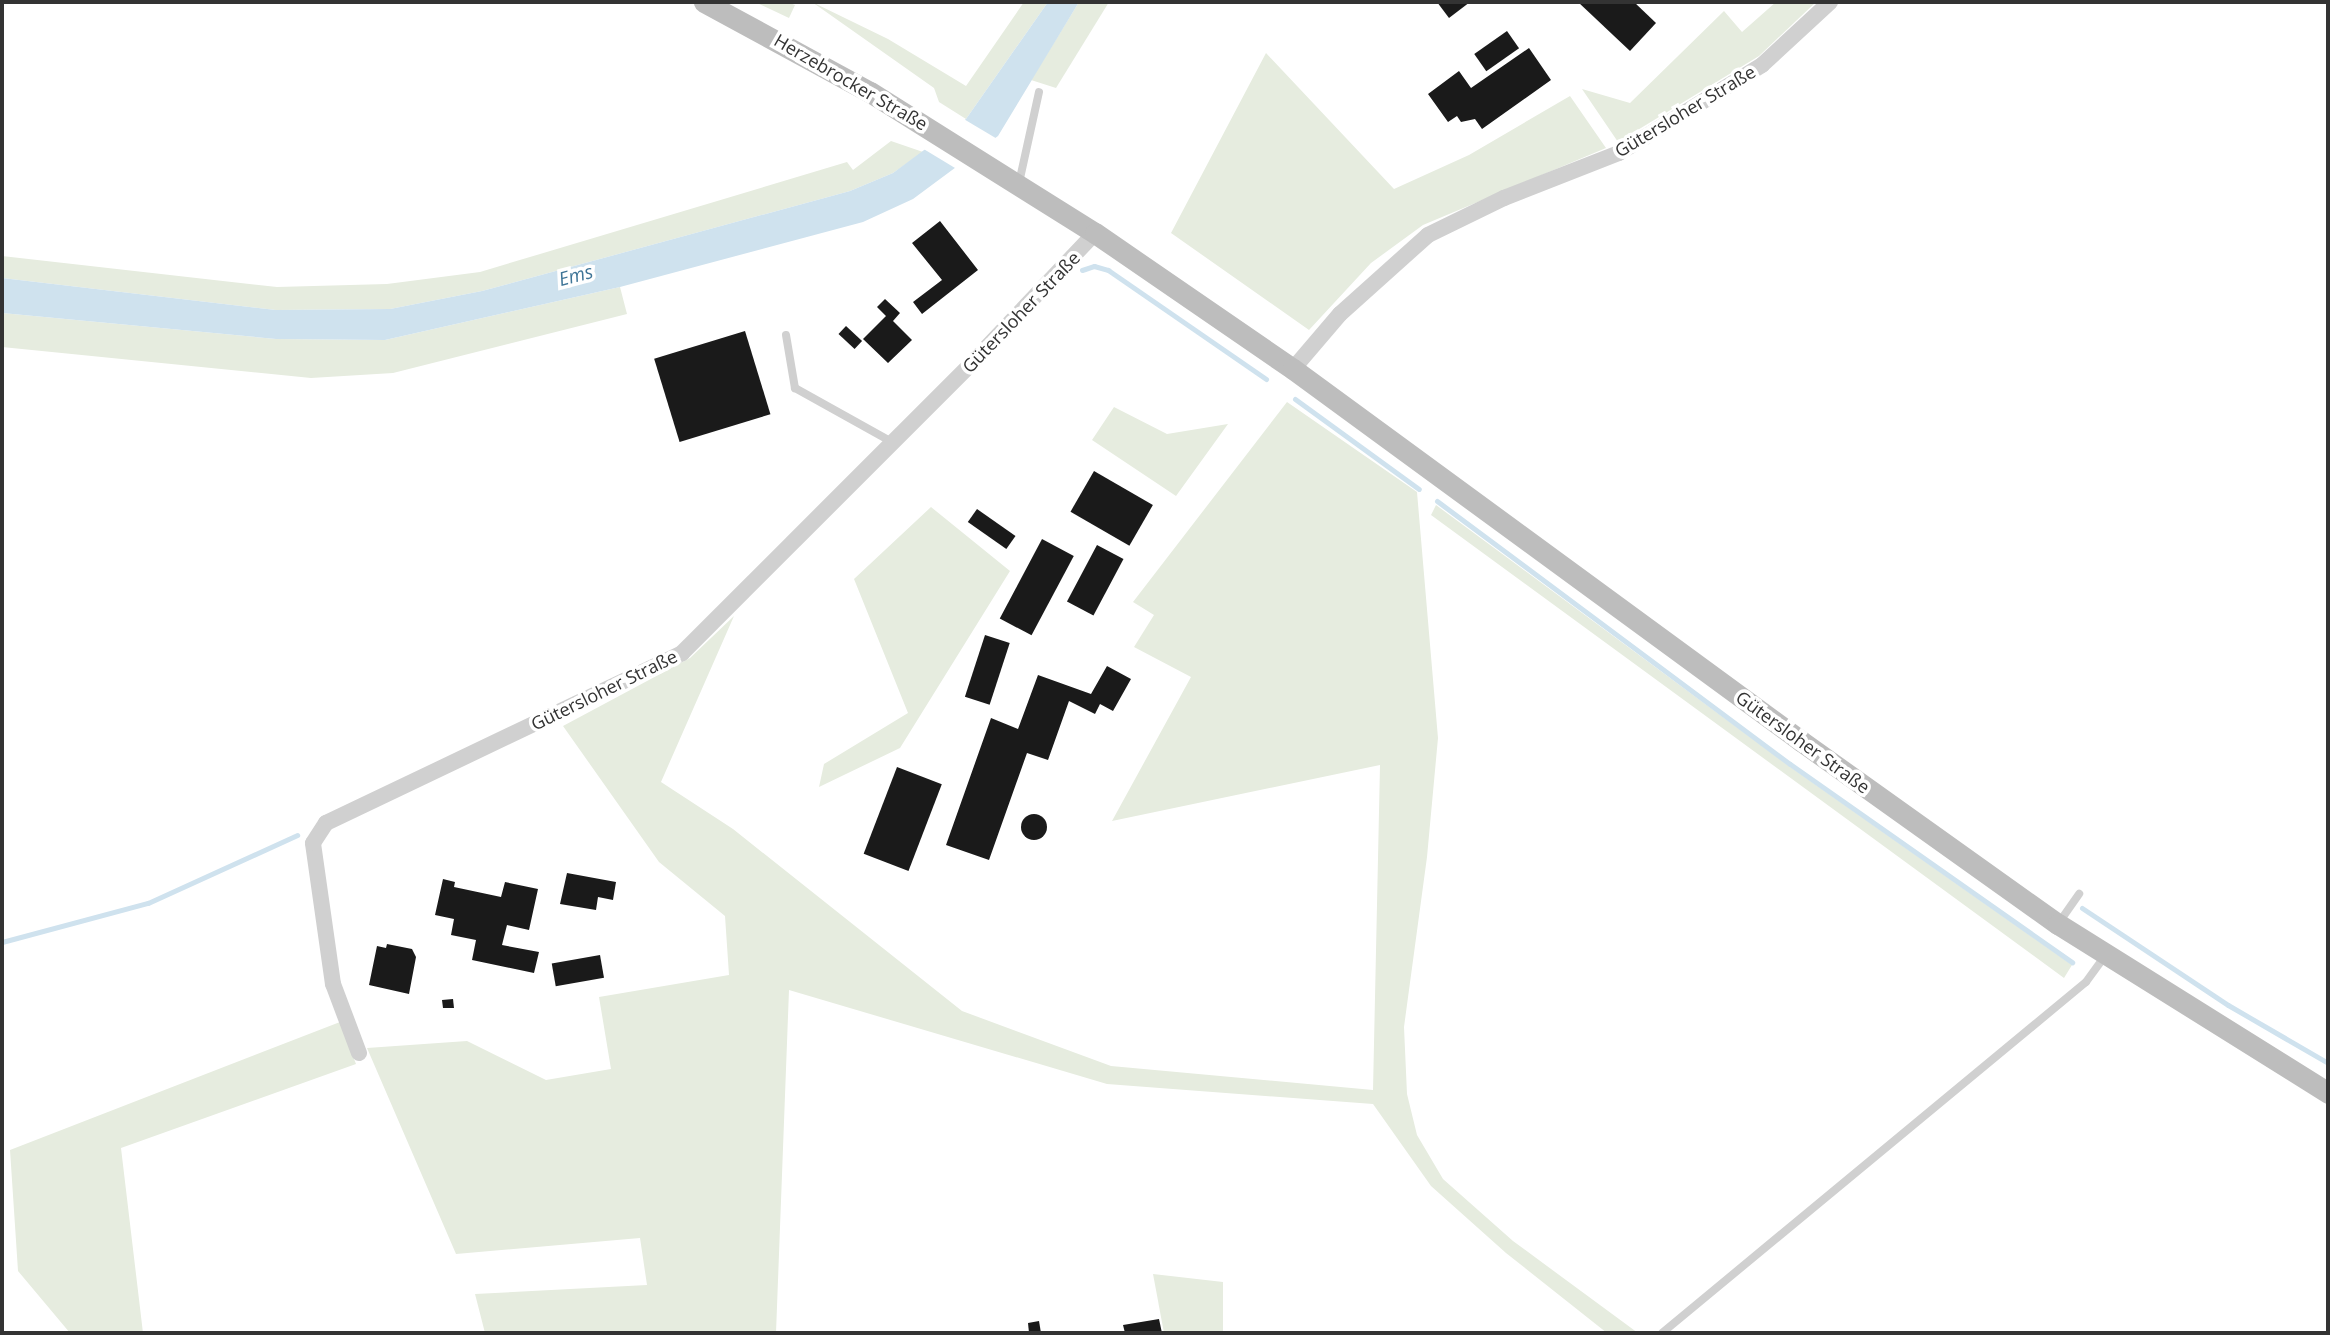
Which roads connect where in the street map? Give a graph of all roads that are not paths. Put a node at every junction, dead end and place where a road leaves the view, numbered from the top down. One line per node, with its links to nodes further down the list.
1 (704, 2): 4 (main road, Herzebrocker Straße)
2 (1830, 2): 8 (street, Gütersloher Straße)
3 (1040, 92): 5 (lane)
4 (995, 167): 5 (main road, Gütersloher Straße)
5 (1019, 183): 6 (main road, Gütersloher Straße)
6 (1095, 233): 8 (main road, Gütersloher Straße); 9 (street, Gütersloher Straße)
7 (786, 335): 9 (lane)
8 (1293, 369): 11 (main road, Gütersloher Straße)
9 (892, 442): 13 (street, Gütersloher Straße)
10 (2079, 894): 11 (lane)
11 (2058, 924): 12 (main road, Gütersloher Straße)
12 (2105, 956): 14 (main road, Gütersloher Straße); 15 (lane)
13 (359, 1052)
14 (2328, 1093)
15 (1661, 1333)

